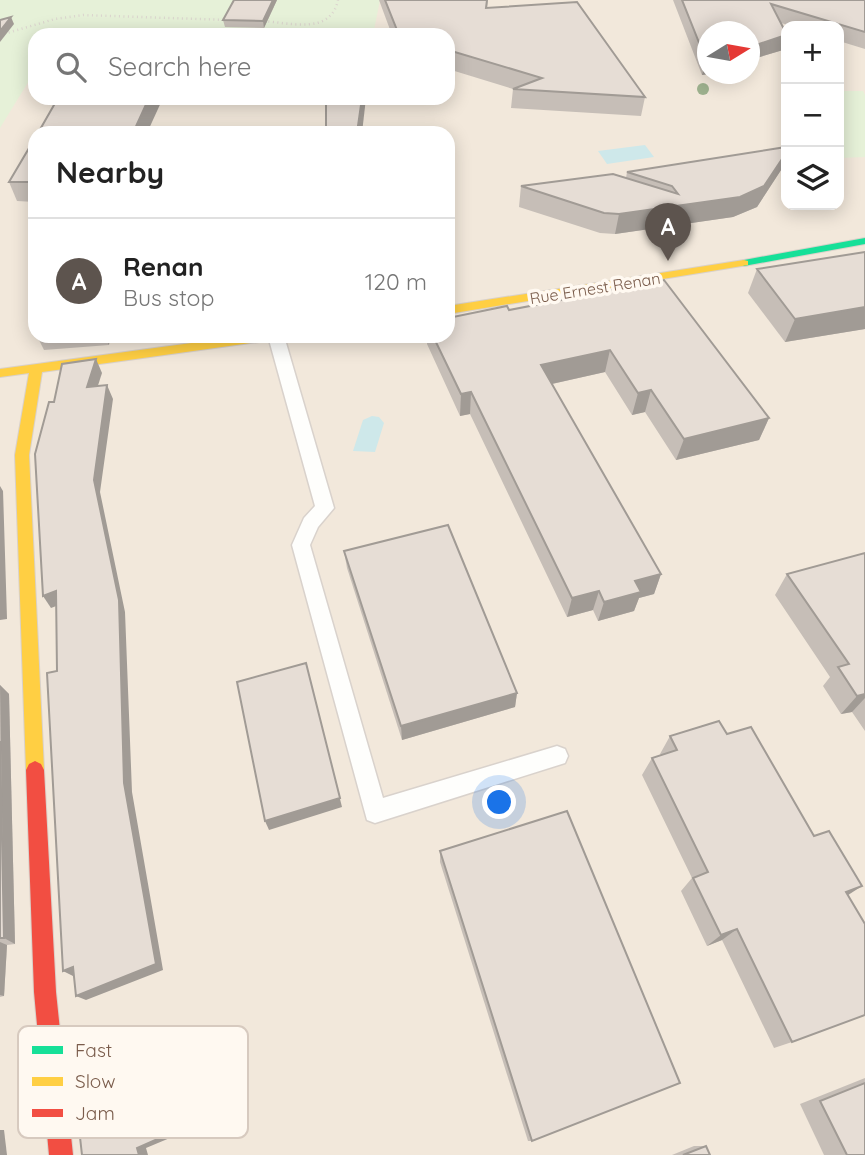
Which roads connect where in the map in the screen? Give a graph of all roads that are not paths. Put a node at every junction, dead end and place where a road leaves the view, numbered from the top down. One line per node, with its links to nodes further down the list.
1 (865, 241): 2 (street, Rue Ernest Renan)
2 (455, 309)
3 (224, 343): 5 (street)
4 (277, 343): 7 (lane)
5 (36, 369): 6 (street); 8 (street)
6 (0, 373)
7 (557, 756)
8 (48, 1026)

